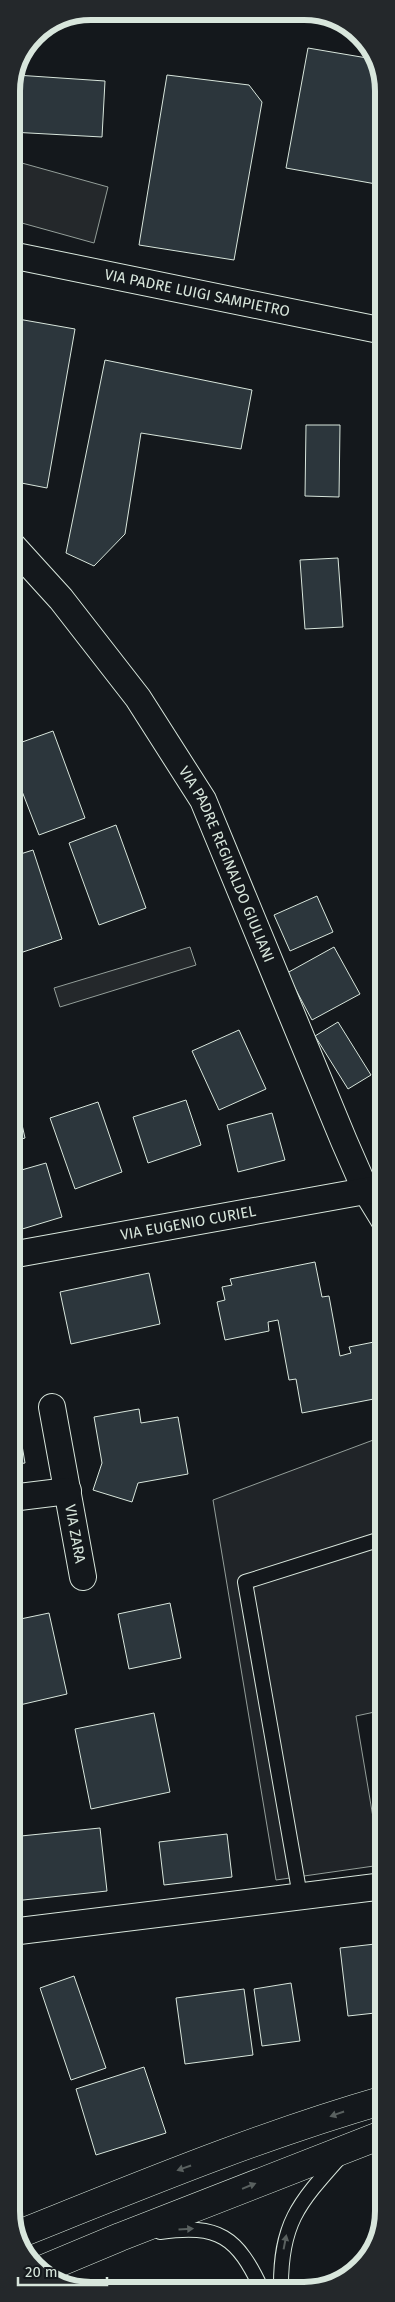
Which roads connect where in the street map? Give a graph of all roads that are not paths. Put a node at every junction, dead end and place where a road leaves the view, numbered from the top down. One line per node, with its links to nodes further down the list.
1 (20, 257): 2 (street, VIA PADRE LUIGI SAMPIETRO)
2 (375, 329)
3 (20, 554): 4 (street, VIA PADRE REGINALDO GIULIANI)
4 (374, 1188): 5 (street, VIA EUGENIO CURIEL)
5 (20, 1253)
6 (52, 1407): 7 (street, VIA ZARA)
7 (68, 1491): 8 (street, VIA ZARA); 10 (street, VIA ZARA)
8 (20, 1497)
9 (375, 1541): 12 (lane)
10 (83, 1577)
11 (375, 1887): 12 (street)
12 (300, 1896): 13 (street)
13 (20, 1931)
14 (375, 2102): 17 (main road, one-way to 17)
15 (375, 2137): 16 (main road)
16 (350, 2146): 18 (main road, one-way to 16); 21 (lane, one-way to 16)
17 (23, 2232)
18 (120, 2237): 19 (main road); 20 (lane, one-way to 20)
19 (48, 2267)
20 (258, 2282)
21 (282, 2282)

